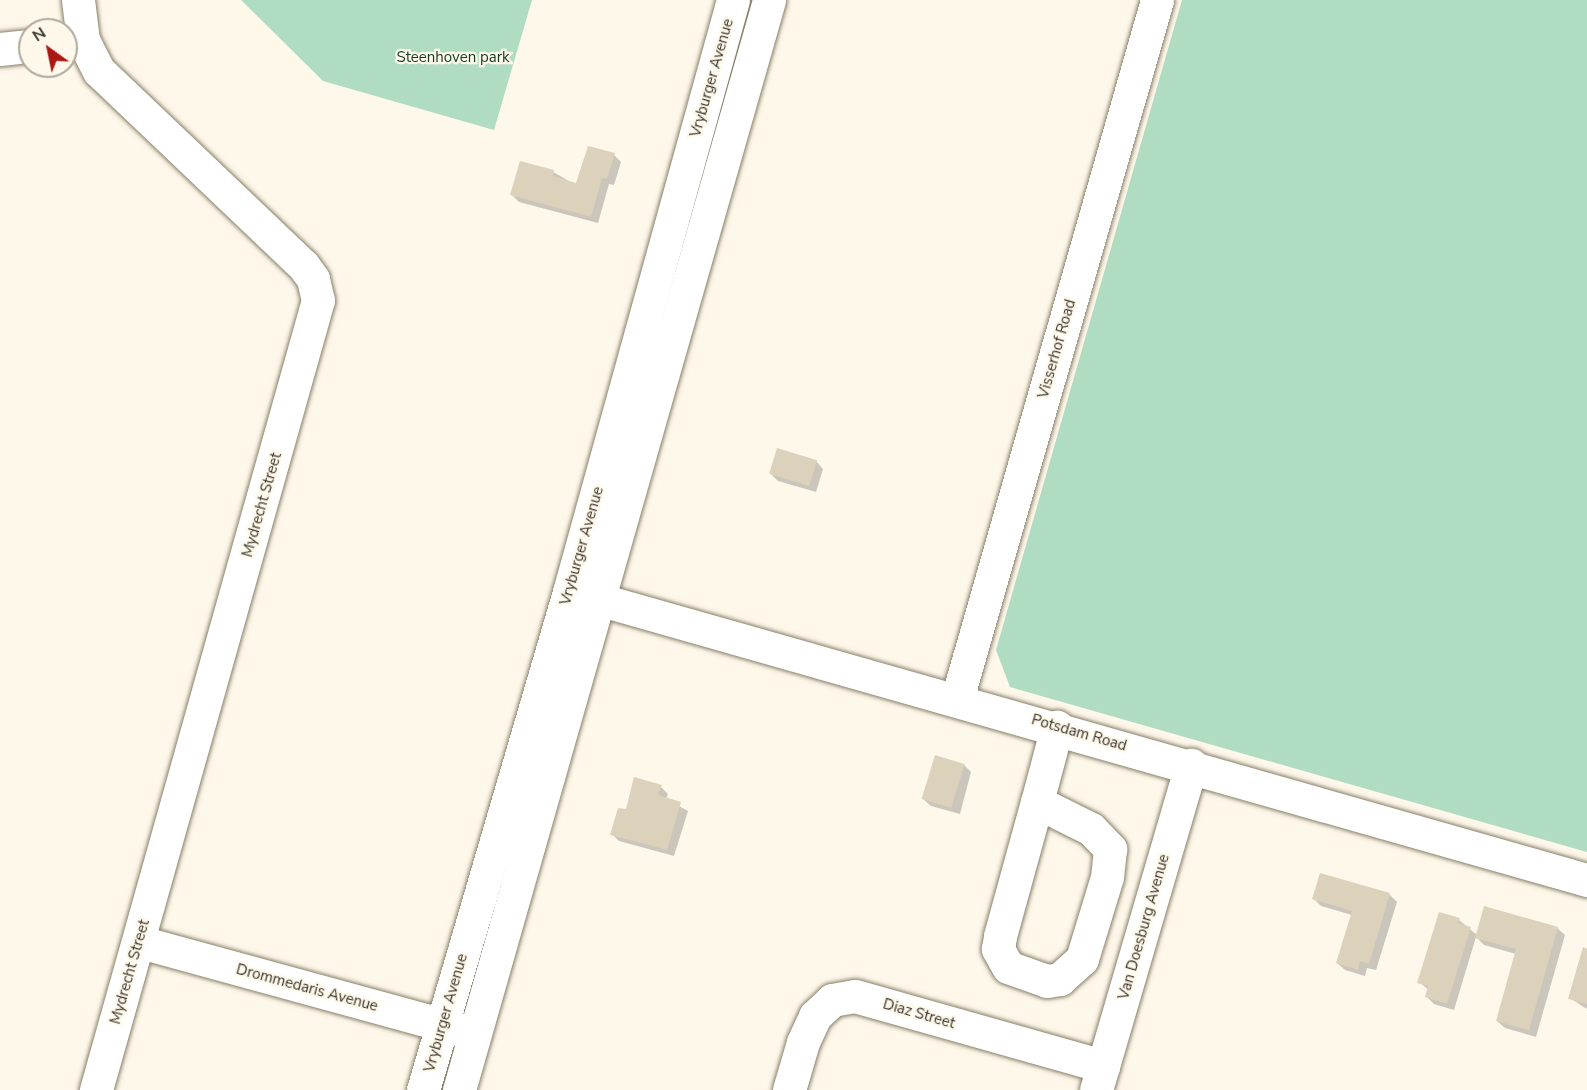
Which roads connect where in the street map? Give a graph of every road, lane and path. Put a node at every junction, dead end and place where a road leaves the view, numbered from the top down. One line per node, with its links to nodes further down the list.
1 (78, 0): 5 (street, Mydrecht Street)
2 (733, 0): 9 (street, Vryburger Avenue)
3 (769, 0): 10 (street)
4 (1156, 0): 11 (street, Visserhof Road)
5 (77, 18)
6 (78, 45): 16 (street, Mydrecht Street)
7 (18, 47): 8 (street)
8 (0, 49)
9 (569, 592): 10 (street, Potsdam Road); 17 (street, Vryburger Avenue)
10 (601, 599): 11 (street, Potsdam Road); 18 (street)
11 (957, 699): 12 (street, Potsdam Road)
12 (1058, 727): 13 (street, Potsdam Road); 14 (street)
13 (1191, 765): 15 (street, Potsdam Road); 19 (street, Van Doesburg Avenue)
14 (1037, 802): 14 (street)
15 (1587, 880)
16 (140, 942): 17 (street, Drommedaris Avenue); 20 (street, Mydrecht Street)
17 (442, 1024): 18 (street, Drommedaris Avenue); 21 (street, Vryburger Avenue)
18 (475, 1033): 22 (street)
19 (1100, 1078): 23 (street, Diaz Street)
20 (96, 1090)
21 (423, 1090)
22 (459, 1090)
23 (789, 1090)

